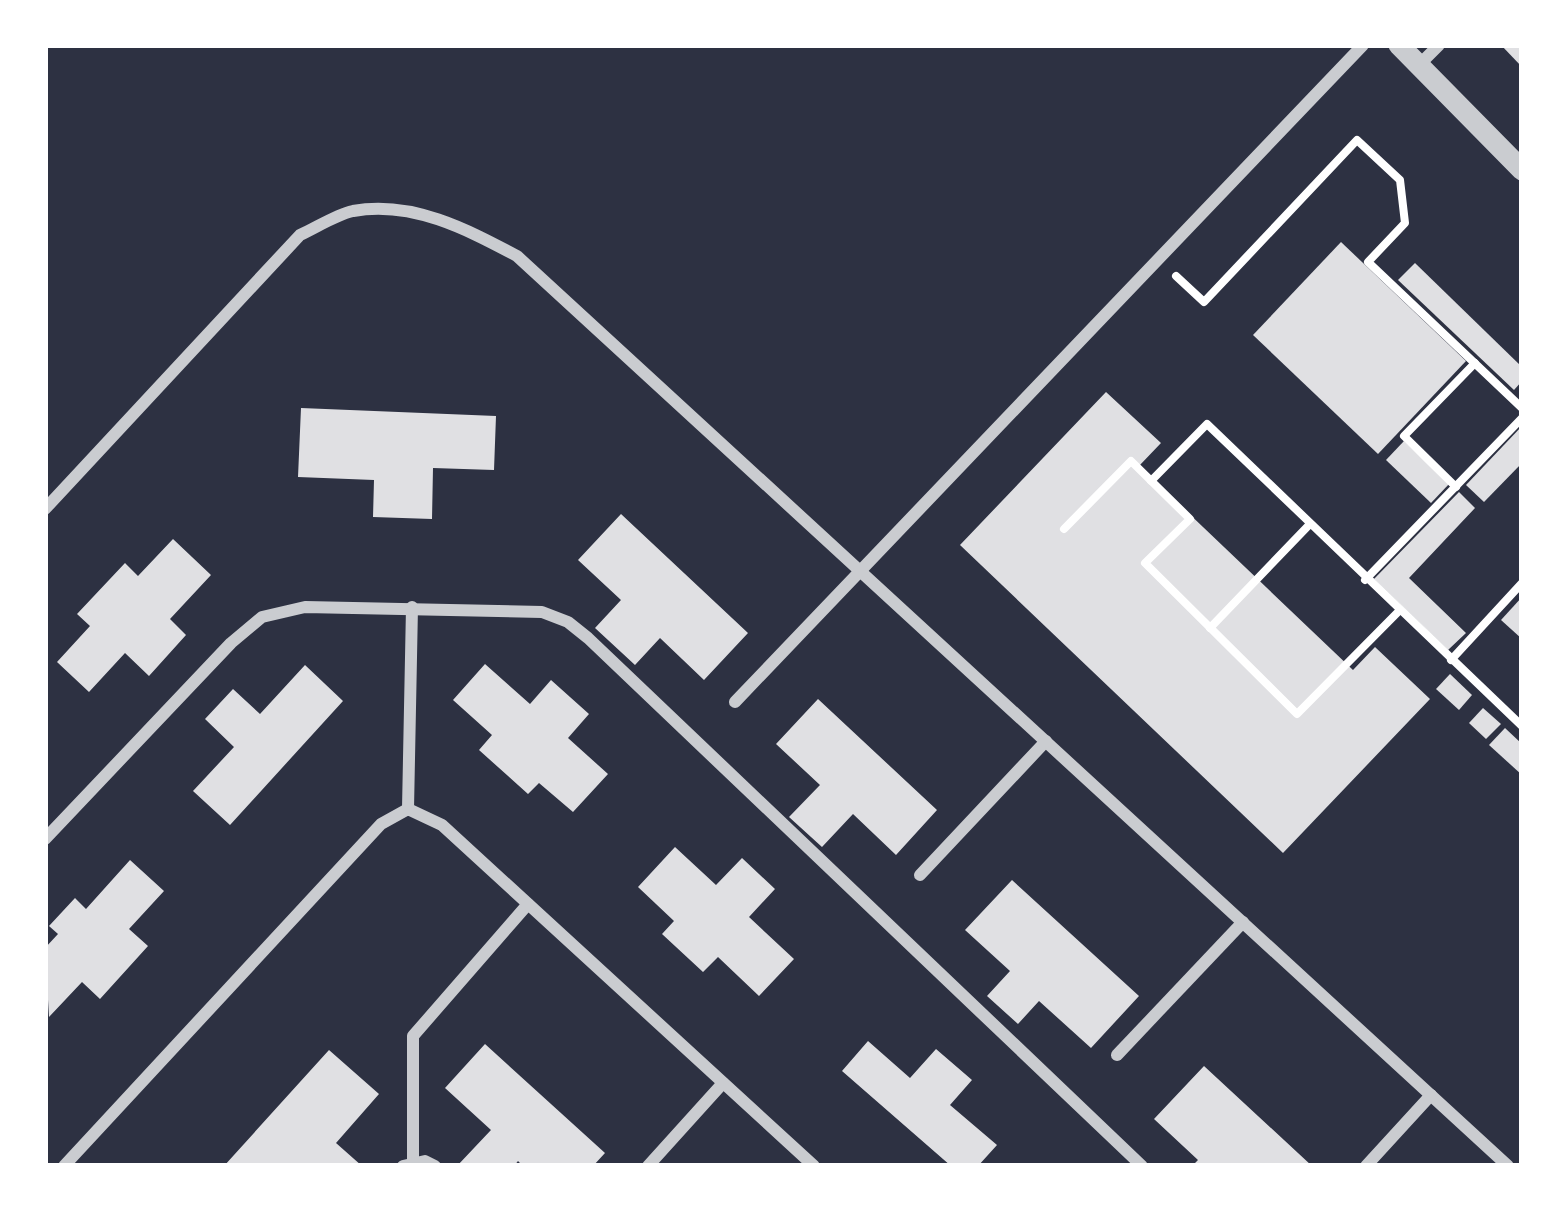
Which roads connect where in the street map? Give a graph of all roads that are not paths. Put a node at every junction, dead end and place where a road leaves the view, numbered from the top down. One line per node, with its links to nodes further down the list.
1 (1363, 45): 7 (street)
2 (1399, 45): 4 (street)
3 (1439, 45): 4 (street)
4 (1419, 65): 5 (street)
5 (1522, 170)
6 (45, 509): 7 (street)
7 (859, 570): 9 (street); 10 (street)
8 (412, 607): 11 (street); 12 (street); 24 (street)
9 (735, 702)
10 (1046, 742): 13 (street); 15 (street)
11 (408, 809): 14 (street); 20 (street)
12 (45, 839)
13 (920, 875)
14 (528, 904): 17 (street); 19 (street)
15 (1243, 922): 16 (street); 18 (street)
16 (1118, 1055)
17 (723, 1083): 22 (street); 23 (street)
18 (1431, 1095): 25 (street); 26 (street)
19 (408, 1163): 21 (street)
20 (64, 1166)
21 (435, 1166)
22 (648, 1166)
23 (814, 1166)
24 (1142, 1166)
25 (1366, 1166)
26 (1508, 1166)

